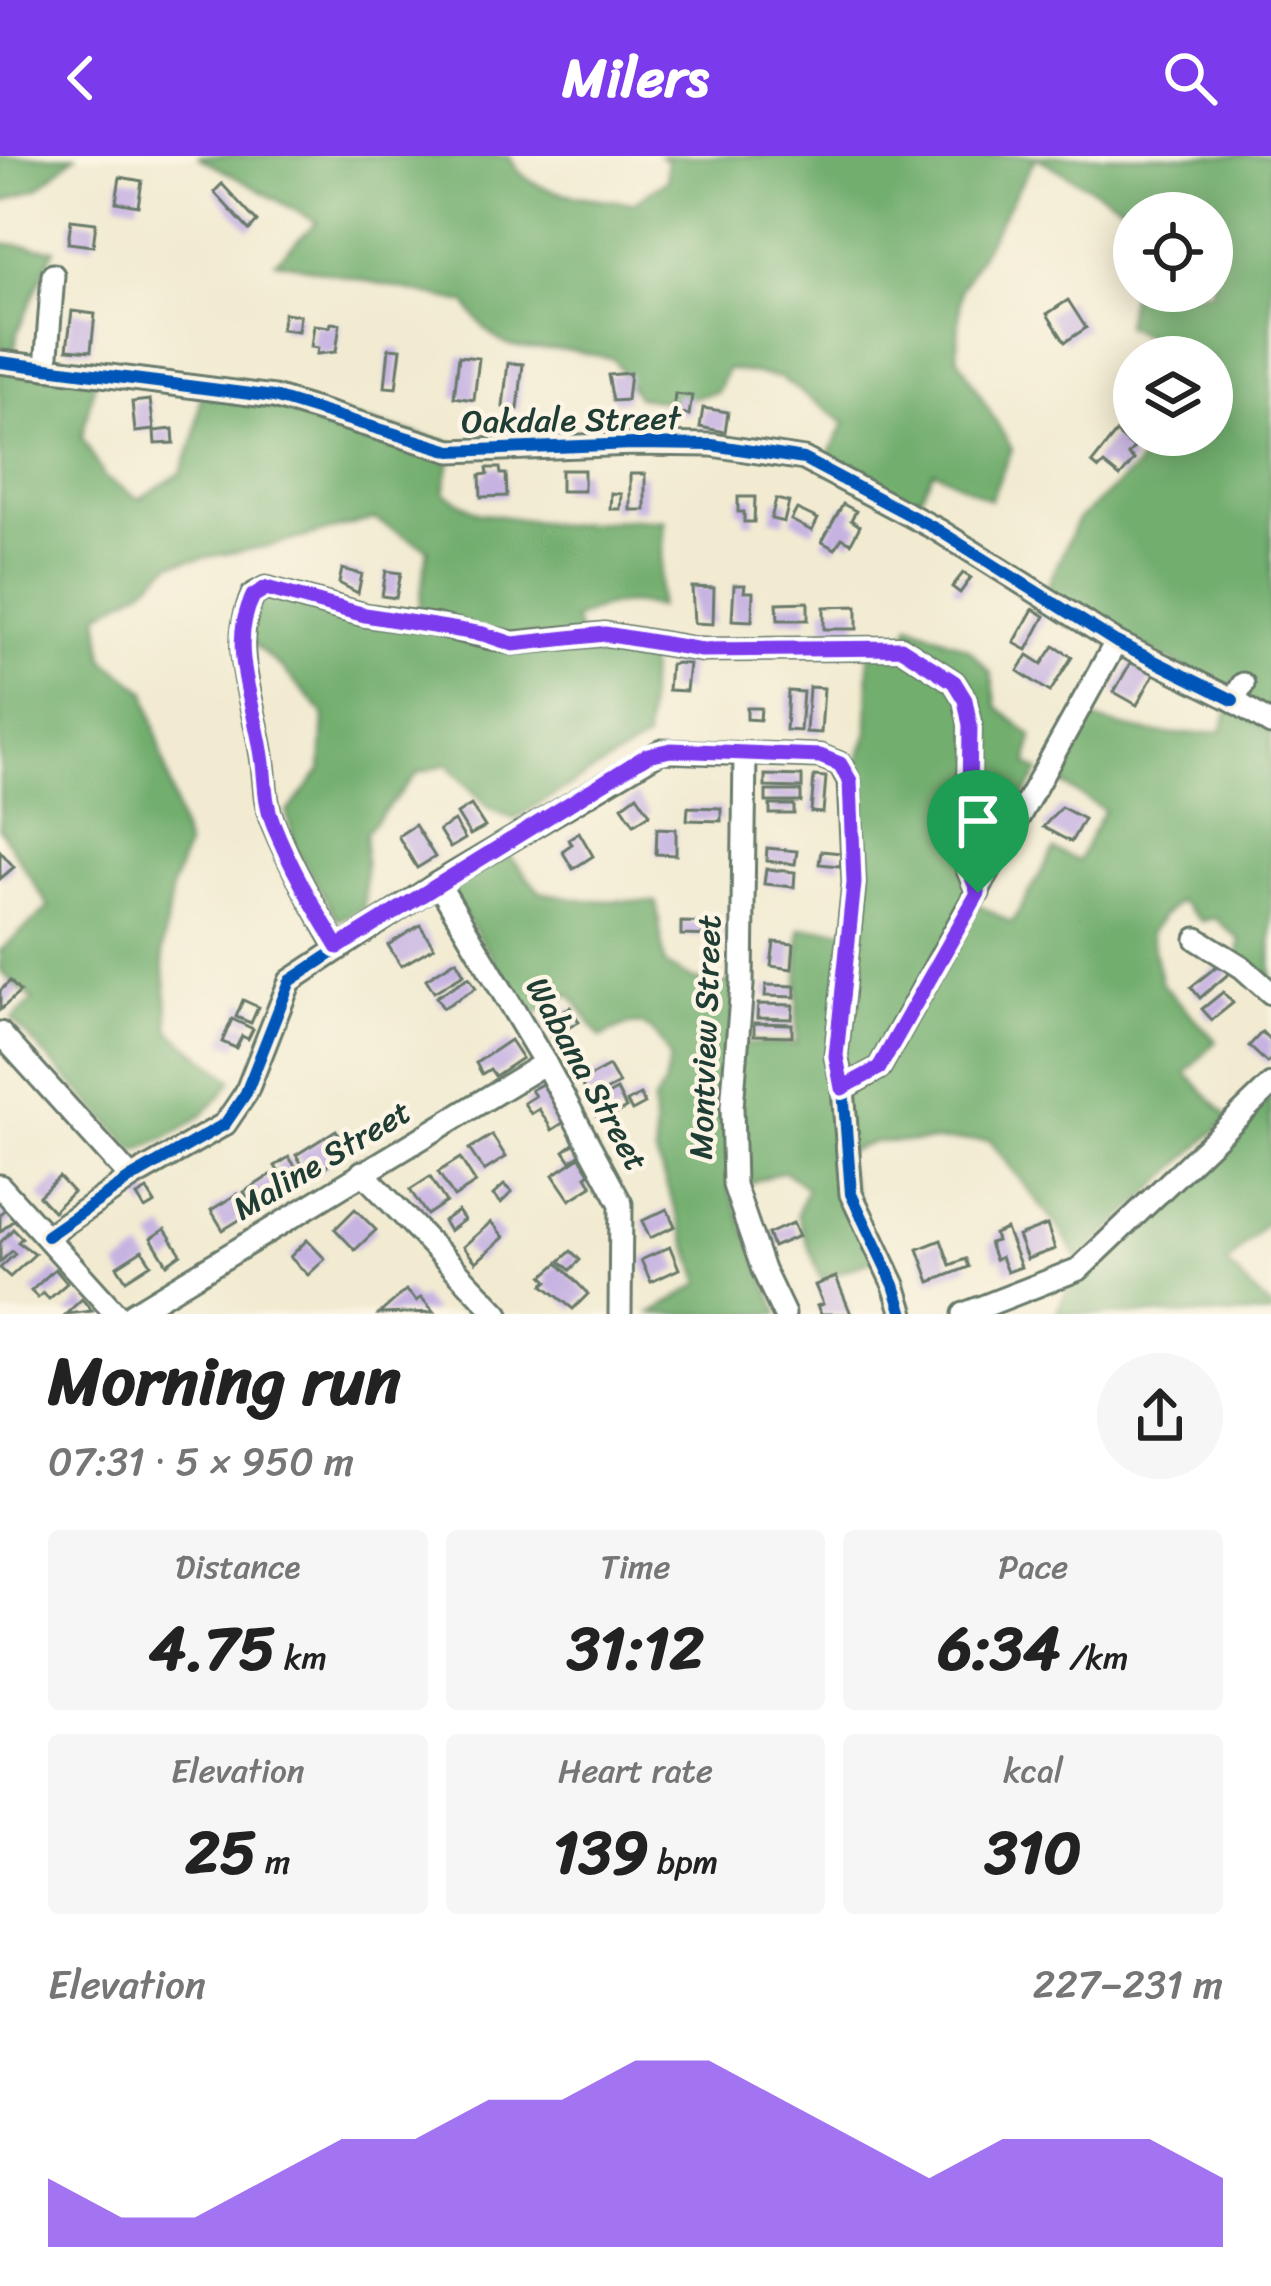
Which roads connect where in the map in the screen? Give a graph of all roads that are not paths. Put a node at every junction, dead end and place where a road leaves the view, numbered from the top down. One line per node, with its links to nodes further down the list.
1 (53, 275): 3 (street)
2 (0, 362): 3 (street, Oakdale Street)
3 (46, 368): 4 (street, Oakdale Street)
4 (1116, 642): 5 (street, Oakdale Street); 8 (street)
5 (1271, 724)
6 (745, 753): 7 (street); 15 (street); 23 (street, Montview Street)
7 (438, 883): 10 (street); 13 (street, Wabana Street)
8 (978, 893): 10 (street); 15 (street)
9 (1198, 939): 11 (street)
10 (338, 947): 17 (street)
11 (1271, 993)
12 (0, 1034): 17 (street)
13 (545, 1063): 16 (street, Maline Street); 22 (street, Wabana Street)
14 (1271, 1085): 25 (street)
15 (842, 1088): 24 (street)
16 (362, 1172): 20 (street, Maline Street); 21 (street)
17 (130, 1178): 19 (street)
18 (0, 1186): 19 (street)
19 (47, 1236): 20 (street)
20 (115, 1312)
21 (498, 1314)
22 (620, 1314)
23 (784, 1314)
24 (903, 1314)
25 (964, 1314)

